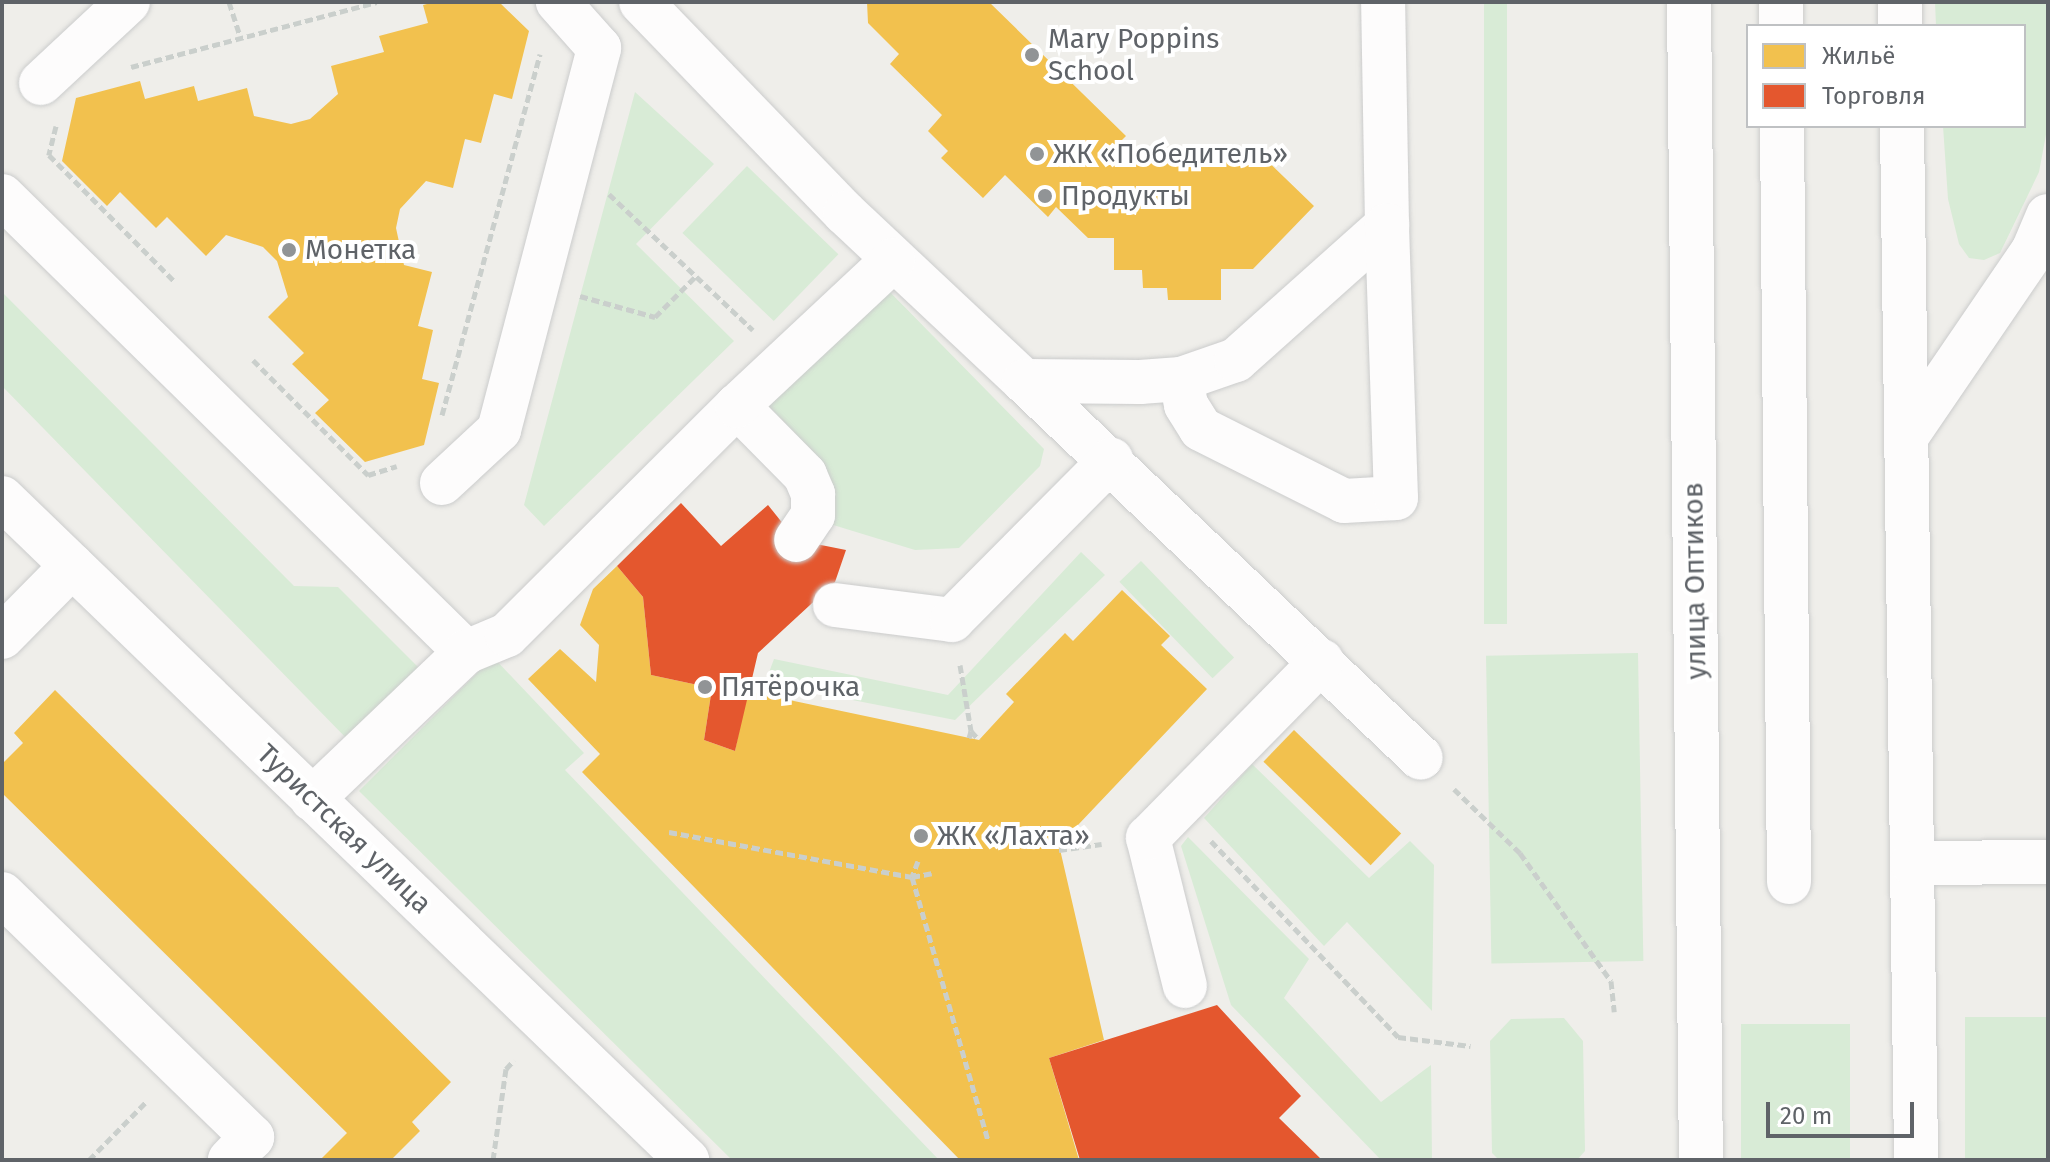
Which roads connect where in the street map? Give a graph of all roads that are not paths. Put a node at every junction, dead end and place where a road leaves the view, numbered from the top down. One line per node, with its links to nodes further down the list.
1 (128, 2): 10 (street)
2 (558, 2): 22 (street)
3 (641, 2): 16 (street)
4 (1383, 2): 15 (street)
5 (1689, 2): 39 (street, улица Оптиков)
6 (1781, 2): 8 (street)
7 (1900, 2): 9 (street)
8 (1781, 24)
9 (1900, 24)
10 (50, 98)
11 (1782, 128): 34 (street)
12 (1902, 128): 20 (street)
13 (2, 196): 28 (street)
14 (2048, 216): 20 (street)
15 (1387, 225): 17 (street); 17 (street)
16 (893, 260): 18 (street); 19 (street)
17 (1181, 379): 18 (street)
18 (1024, 381): 21 (street)
19 (737, 406): 24 (street); 28 (street)
20 (1906, 437): 33 (street)
21 (1111, 460): 26 (street); 29 (street)
22 (424, 473)
23 (2, 498): 25 (street, Туристская улица)
24 (796, 540)
25 (72, 566): 27 (street); 31 (street, Туристская улица)
26 (835, 605)
27 (2, 637)
28 (466, 652): 31 (street)
29 (1322, 661): 30 (street); 36 (street)
30 (1421, 758)
31 (312, 799): 38 (street, Туристская улица)
32 (2048, 862): 33 (street)
33 (1912, 863): 40 (street)
34 (1789, 882)
35 (2, 894): 37 (street)
36 (1185, 986)
37 (230, 1160)
38 (687, 1160)
39 (1701, 1160)
40 (1916, 1160)

